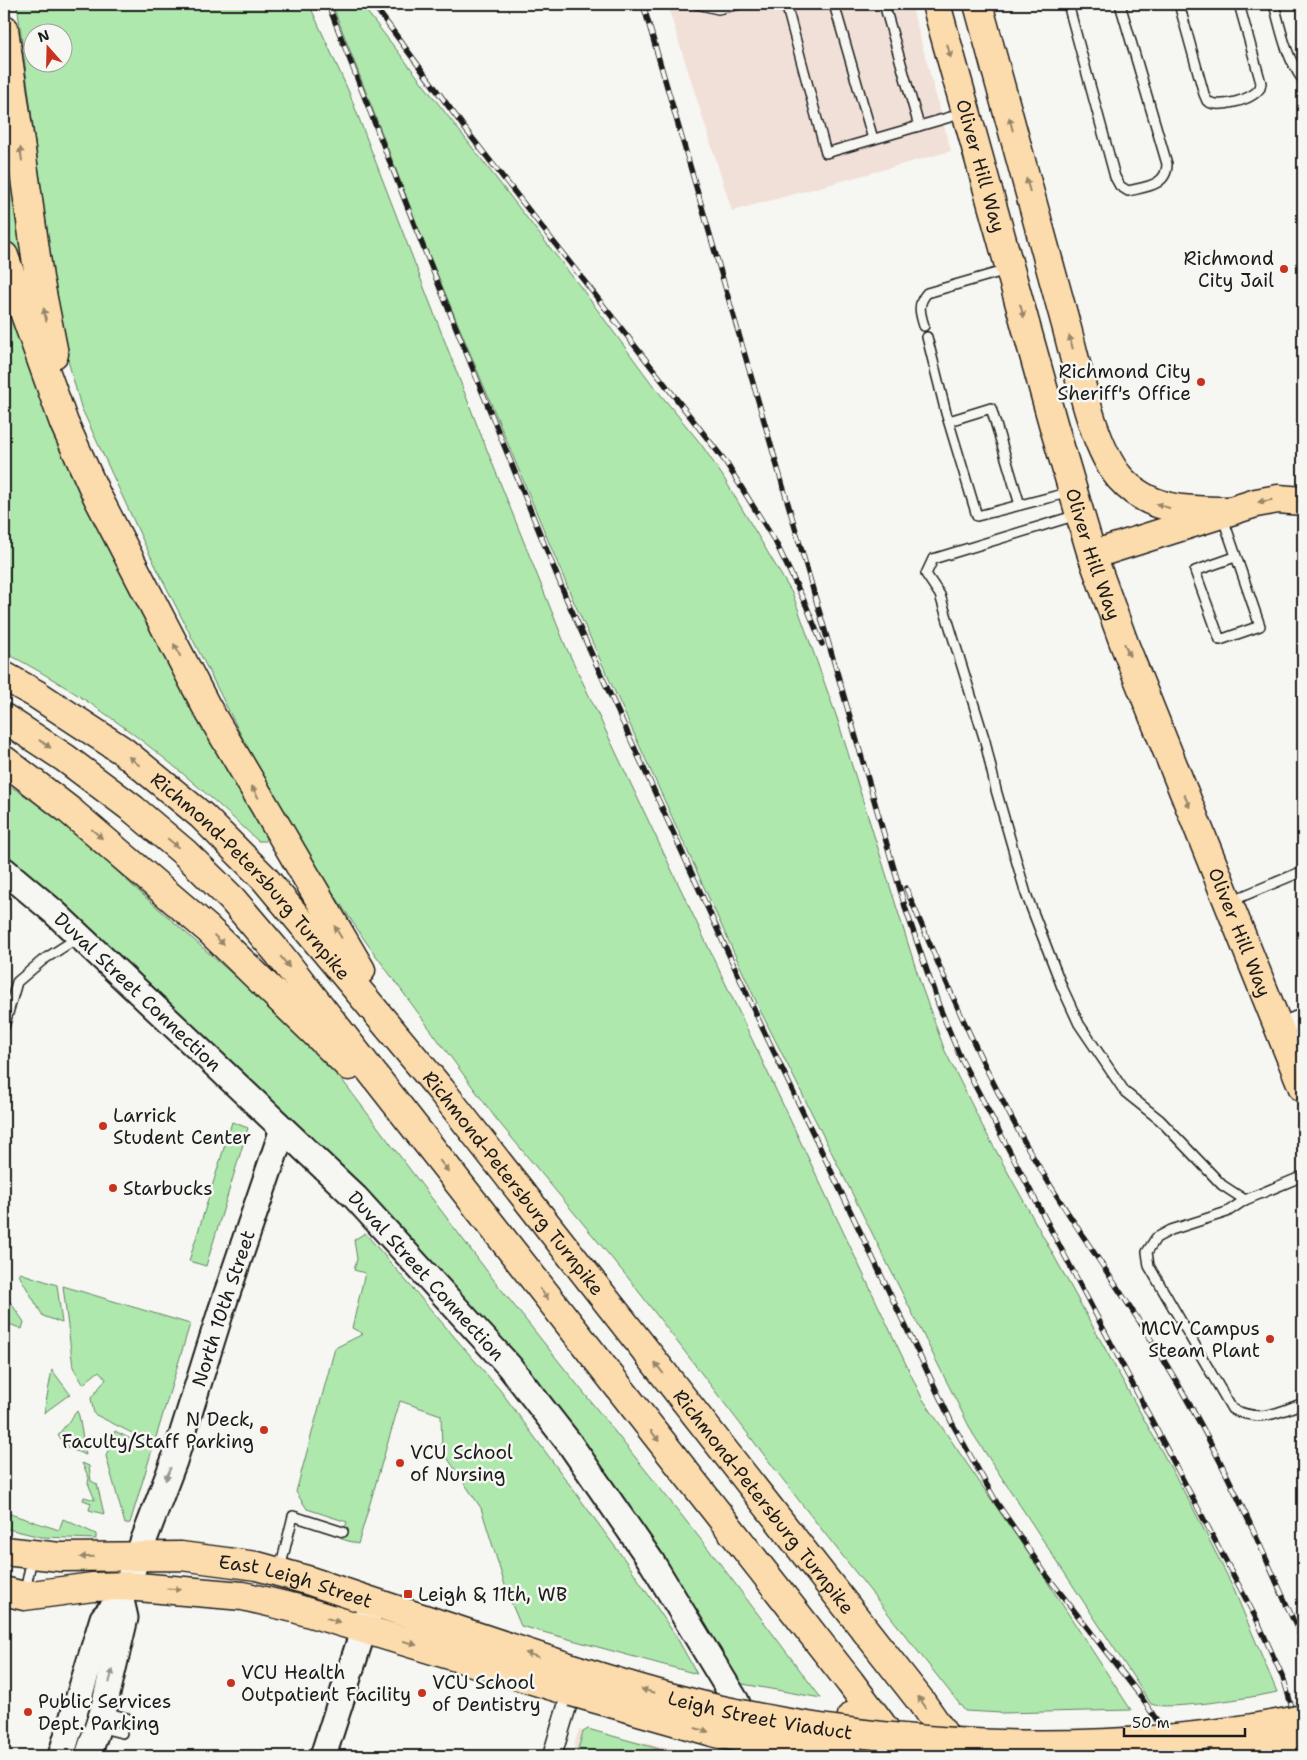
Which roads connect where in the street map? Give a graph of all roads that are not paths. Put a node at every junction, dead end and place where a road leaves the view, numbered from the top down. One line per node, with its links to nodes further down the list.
1 (697, 4): 2 (lane)
2 (740, 4)
3 (786, 4): 17 (lane)
4 (834, 4): 17 (lane)
5 (884, 4): 16 (lane)
6 (936, 4): 15 (main road, Oliver Hill Way, one-way to 15)
7 (978, 4): 27 (main road, Oliver Hill Way, one-way to 7)
8 (1068, 4): 9 (lane)
9 (1120, 4)
10 (1179, 4): 11 (lane)
11 (1239, 4)
12 (1274, 4): 14 (lane)
13 (4, 29): 23 (main road, one-way to 13)
14 (1303, 80)
15 (966, 112): 16 (lane); 19 (main road, Oliver Hill Way)
16 (919, 126): 17 (lane)
17 (874, 139)
18 (4, 256): 23 (main road)
19 (1010, 269): 20 (lane); 25 (main road, Oliver Hill Way, one-way to 25)
20 (924, 326)
21 (927, 337): 22 (lane)
22 (948, 421): 26 (lane); 26 (lane)
23 (97, 496): 42 (main road, one-way to 23)
24 (1303, 501): 27 (main road, one-way to 27)
25 (1076, 503): 26 (lane); 28 (main road, Oliver Hill Way); 46 (lane)
26 (1020, 505)
27 (1228, 511): 28 (main road); 29 (lane)
28 (1092, 555): 37 (main road, Oliver Hill Way, one-way to 37)
29 (1235, 556): 29 (lane)
30 (4, 676): 42 (main road, Richmond-Petersburg Turnpike, one-way to 30)
31 (4, 718): 43 (main road, Richmond-Petersburg Turnpike, one-way to 43)
32 (4, 760): 34 (main road)
33 (4, 776): 34 (main road)
34 (68, 810): 43 (main road, one-way to 43)
35 (4, 870): 38 (street, Duval Street Connection)
36 (1303, 871): 37 (lane)
37 (1228, 902): 39 (main road, Oliver Hill Way)
38 (79, 937): 40 (lane); 44 (street, Duval Street Connection)
39 (1291, 1023): 41 (main road, Oliver Hill Way)
40 (4, 1027)
41 (1303, 1088)
42 (442, 1090): 73 (main road, Richmond-Petersburg Turnpike, one-way to 42)
43 (414, 1128): 53 (main road, Richmond-Petersburg Turnpike, one-way to 53)
44 (283, 1129): 51 (street, North 10th Street, one-way to 51); 69 (street, Duval Street Connection)
45 (1303, 1176): 46 (lane)
46 (1245, 1200): 47 (lane)
47 (1303, 1403)
48 (343, 1532): 52 (lane)
49 (4, 1551): 50 (main road, East Leigh Street)
50 (33, 1555): 51 (main road, East Leigh Street, one-way to 50); 55 (lane)
51 (136, 1556): 52 (main road, East Leigh Street); 54 (street, North 10th Street)
52 (280, 1572): 56 (main road, East Leigh Street)
53 (770, 1583): 71 (main road); 72 (main road, Richmond-Petersburg Turnpike)
54 (123, 1593): 55 (main road, East Leigh Street); 57 (main road, East Leigh Street, one-way to 57); 59 (street, North 10th Street); 61 (street, North 10th Street, one-way to 54)
55 (14, 1594)
56 (372, 1602): 57 (street); 58 (main road, East Leigh Street, one-way to 56)
57 (364, 1629): 58 (main road, East Leigh Street, one-way to 58); 67 (street)
58 (575, 1681): 62 (main road, Leigh Street Viaduct, one-way to 58, bridge); 68 (street); 70 (main road, Leigh Street Viaduct, one-way to 70, bridge)
59 (80, 1692): 61 (street); 65 (street, North 10th Street)
60 (127, 1718): 61 (lane)
61 (100, 1719): 63 (lane); 66 (street, North 10th Street)
62 (1303, 1719)
63 (122, 1733)
64 (1303, 1744): 74 (main road, bridge)
65 (61, 1756)
66 (88, 1756)
67 (323, 1756)
68 (552, 1756)
69 (759, 1756)
70 (849, 1756)
71 (874, 1756)
72 (905, 1756)
73 (959, 1756)
74 (1224, 1756)

